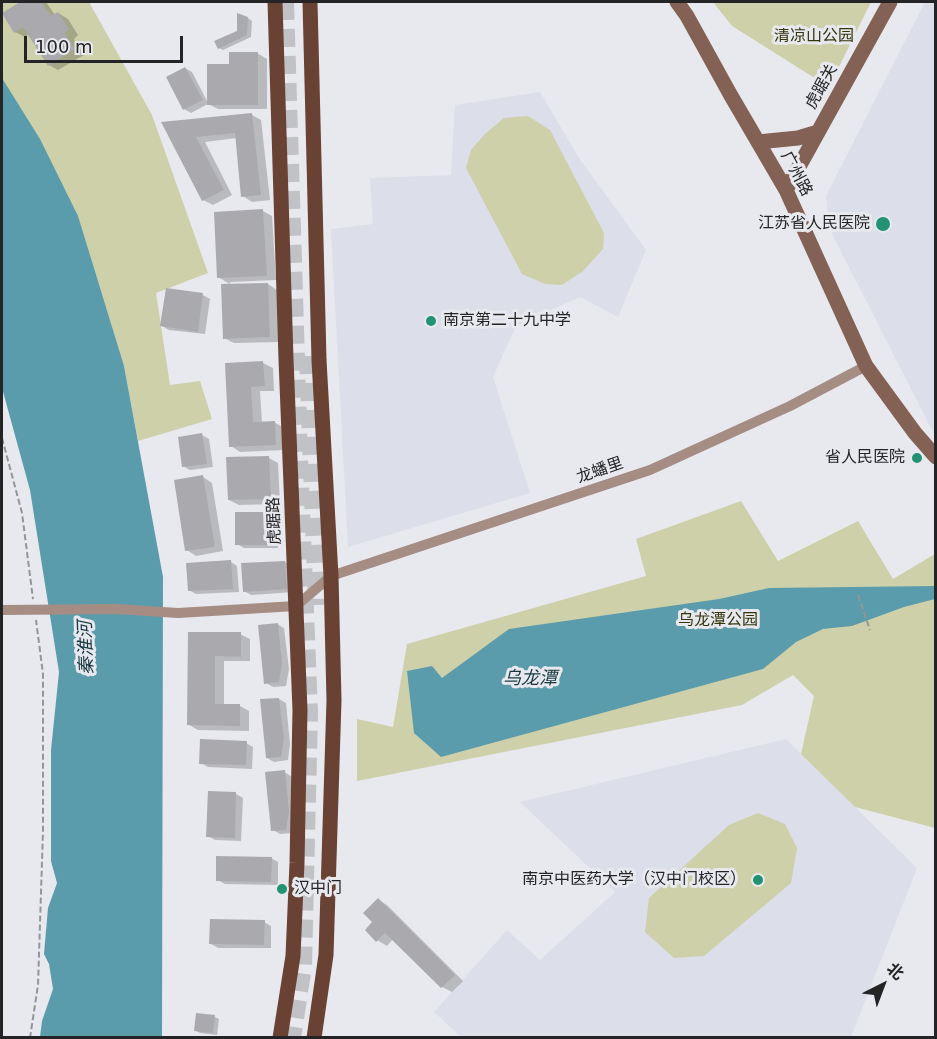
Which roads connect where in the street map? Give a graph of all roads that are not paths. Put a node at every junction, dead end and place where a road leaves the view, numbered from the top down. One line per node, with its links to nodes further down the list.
1 (275, 2): 11 (main road, 虎踞路)
2 (677, 2): 6 (main road, 广州路)
3 (890, 2): 5 (main road, 虎踞关)
4 (313, 3): 10 (main road)
5 (818, 132): 6 (main road); 7 (main road, 虎踞关)
6 (758, 142): 7 (main road, 广州路)
7 (786, 190): 8 (main road, 广州路)
8 (866, 366): 9 (main road, 广州路); 10 (street, 龙蟠里)
9 (936, 457)
10 (332, 576): 11 (street); 14 (main road)
11 (296, 606): 12 (street, bridge); 13 (main road, 虎踞路)
12 (2, 610)
13 (280, 1038)
14 (314, 1038)

